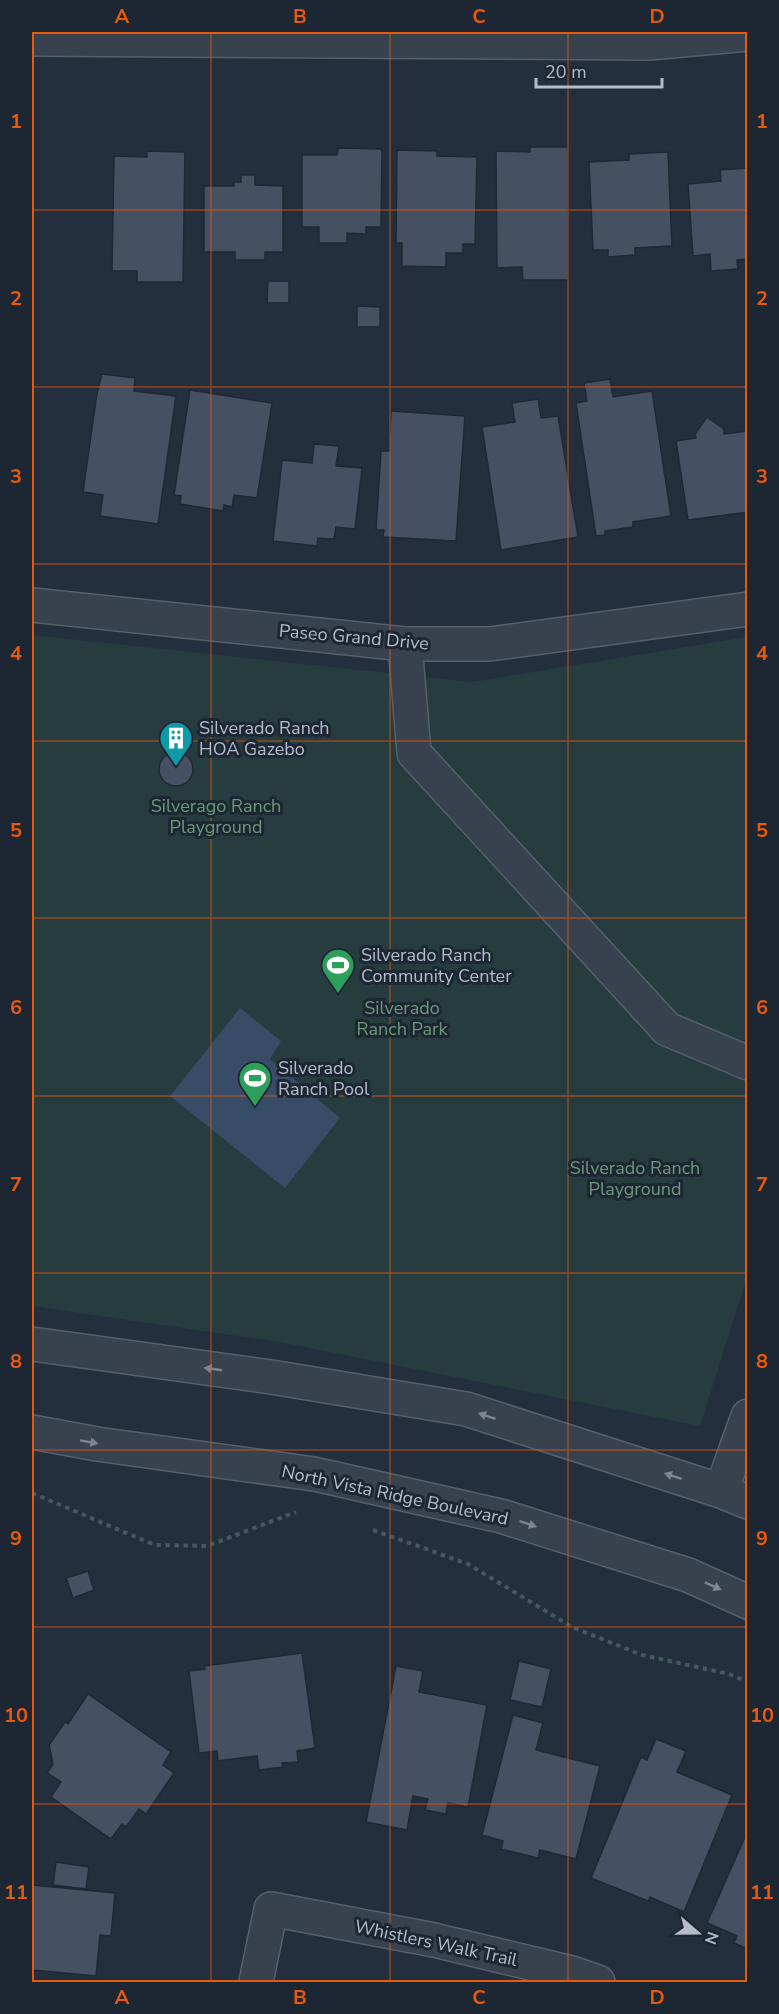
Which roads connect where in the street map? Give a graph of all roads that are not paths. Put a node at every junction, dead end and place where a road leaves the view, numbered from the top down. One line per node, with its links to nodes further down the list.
1 (747, 34): 2 (street)
2 (649, 37): 3 (street)
3 (33, 46)
4 (32, 605): 6 (street, Paseo Grand Drive)
5 (747, 609): 6 (street, Paseo Grand Drive)
6 (405, 644): 7 (street)
7 (747, 1063)
8 (32, 1344): 11 (street, one-way to 8)
9 (747, 1416): 11 (street)
10 (32, 1432): 12 (street, North Vista Ridge Boulevard, one-way to 12)
11 (734, 1497)
12 (747, 1602)
13 (256, 1983): 14 (street, Whistlers Walk Trail)
14 (598, 1983)

